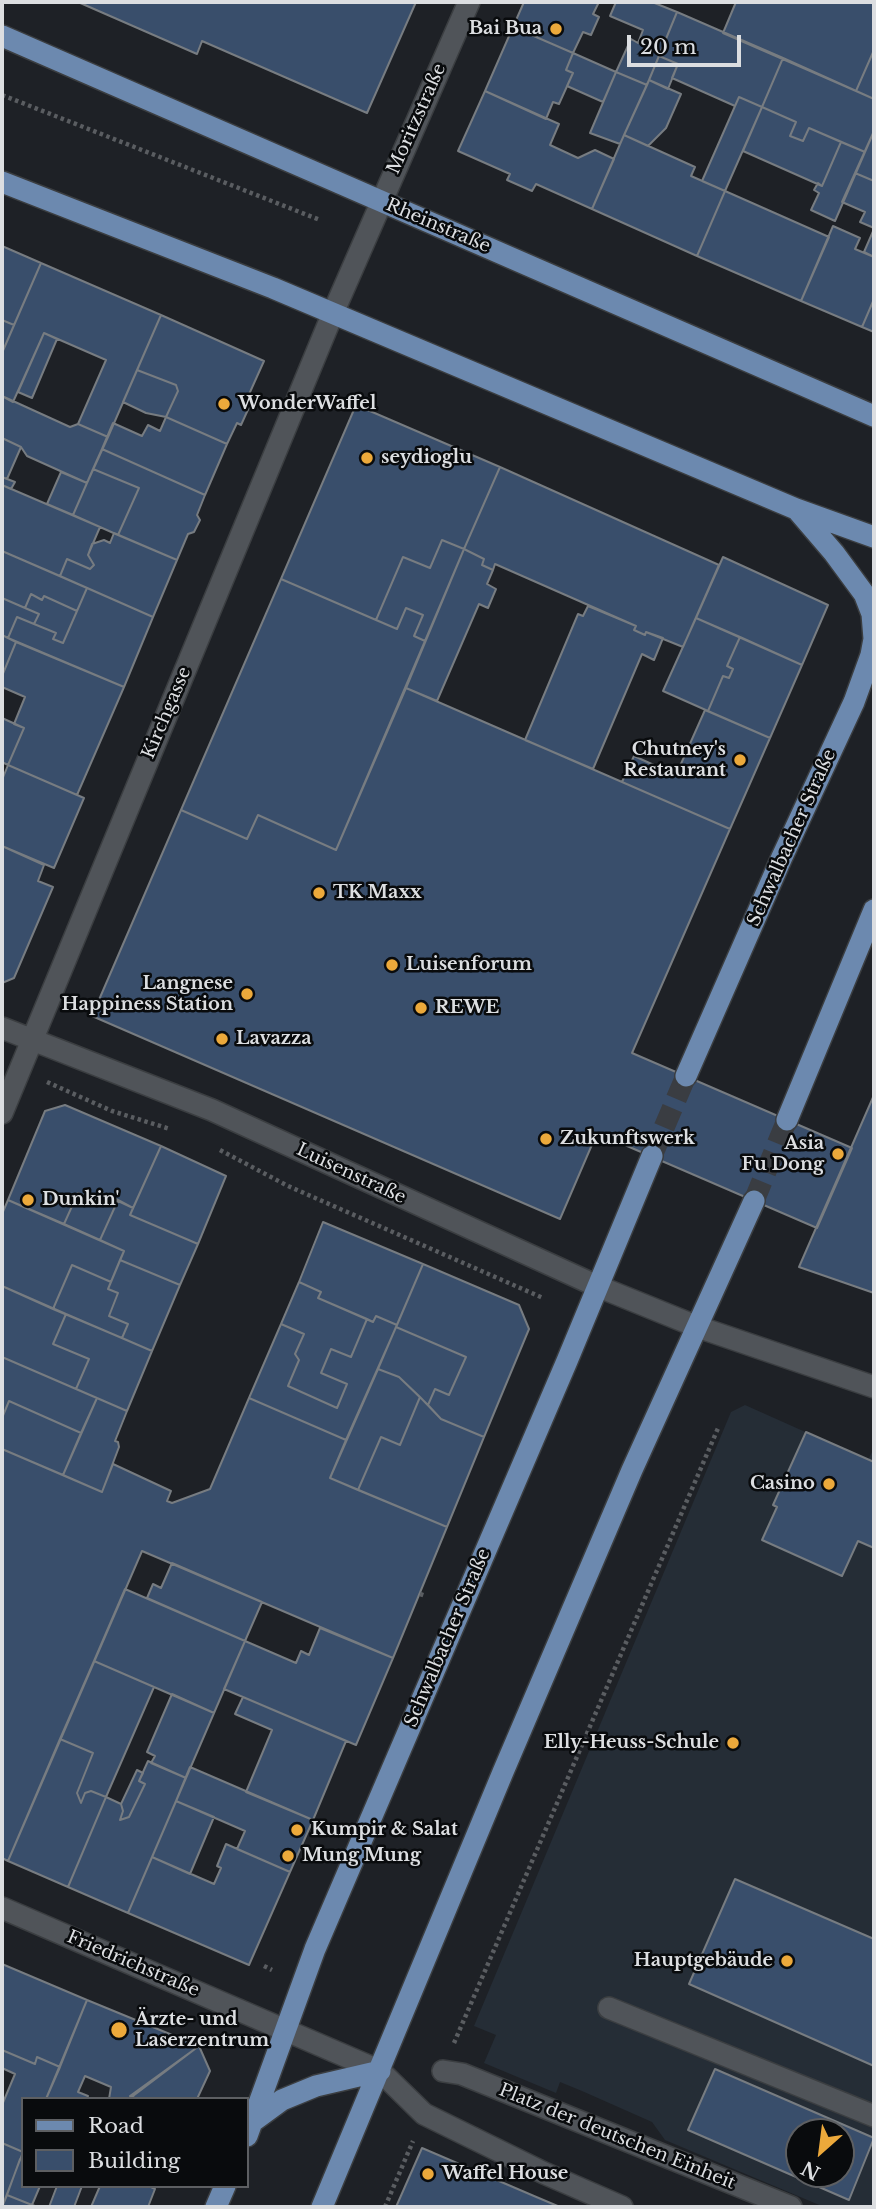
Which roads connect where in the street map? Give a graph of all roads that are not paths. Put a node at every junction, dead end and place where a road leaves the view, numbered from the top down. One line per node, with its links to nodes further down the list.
1 (469, 2): 4 (street, Moritzstraße)
2 (2, 36): 4 (main road, Rheinstraße)
3 (2, 182): 5 (main road)
4 (381, 201): 5 (street, Moritzstraße); 6 (main road, Rheinstraße)
5 (333, 313): 7 (main road); 12 (street, Kirchgasse)
6 (874, 416)
7 (796, 509): 8 (main road); 9 (main road, Schwalbacher Straße)
8 (874, 537)
9 (870, 602): 13 (main road, Schwalbacher Straße)
10 (874, 910): 15 (main road)
11 (2, 1028): 12 (street, Luisenstraße)
12 (32, 1041): 14 (street, Kirchgasse); 18 (street, Luisenstraße)
13 (686, 1076)
14 (2, 1114)
15 (787, 1120)
16 (652, 1157): 18 (main road, Schwalbacher Straße)
17 (754, 1201): 19 (main road)
18 (597, 1286): 19 (street, Luisenstraße); 23 (main road, Schwalbacher Straße)
19 (698, 1326): 20 (street, Luisenstraße); 24 (main road)
20 (874, 1387)
21 (2, 1909): 23 (street, Friedrichstraße)
22 (608, 2008): 26 (street)
23 (286, 2029): 24 (street, Friedrichstraße); 27 (main road, Schwalbacher Straße)
24 (380, 2071): 27 (main road, Schwalbacher Straße); 30 (main road); 31 (street)
25 (443, 2071): 32 (street, Platz der deutschen Einheit)
26 (874, 2116)
27 (250, 2129)
28 (224, 2188): 29 (main road)
29 (216, 2207)
30 (322, 2207)
31 (622, 2207)
32 (791, 2207)

